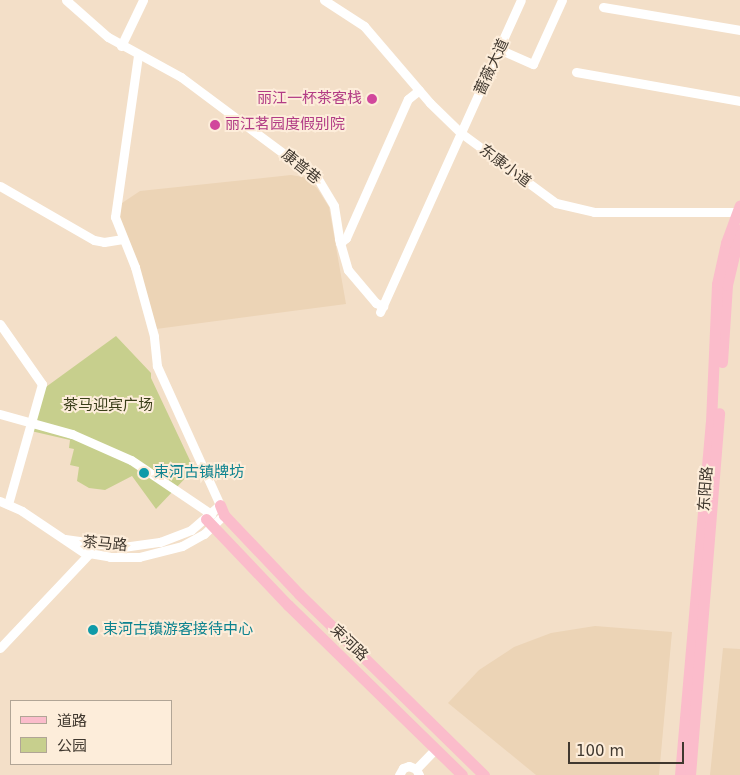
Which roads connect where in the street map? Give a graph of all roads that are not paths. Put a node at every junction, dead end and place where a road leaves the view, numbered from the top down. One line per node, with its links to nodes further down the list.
1 (66, 0): 9 (street, 康普巷)
2 (143, 0): 9 (street)
3 (324, 0): 6 (street, 东康小道)
4 (521, 0): 10 (street, 蔷薇大道)
5 (562, 0): 10 (street)
6 (342, 4): 13 (street, 东康小道)
7 (603, 7): 8 (street)
8 (740, 30)
9 (121, 46): 11 (street, 康普巷)
10 (501, 50): 15 (street, 蔷薇大道)
11 (138, 55): 19 (street); 20 (street, 康普巷)
12 (576, 72): 14 (street)
13 (419, 90): 15 (street, 东康小道); 20 (street)
14 (740, 101)
15 (461, 133): 17 (street, 东康小道); 21 (street, 蔷薇大道)
16 (0, 186): 19 (street)
17 (739, 210): 36 (main road, 东阳路)
18 (740, 230): 37 (main road, 东阳路)
19 (123, 239): 26 (street)
20 (340, 243): 21 (street, 康普巷)
21 (381, 309)
22 (0, 324): 24 (street)
23 (0, 414): 24 (street)
24 (32, 422): 25 (street); 27 (street)
25 (4, 502): 28 (street)
26 (222, 510): 27 (street, 茶马路); 35 (main road, 束河路)
27 (210, 519): 28 (street, 茶马路); 29 (street, 茶马路); 31 (main road, 束河路)
28 (65, 539): 29 (street, 茶马路)
29 (89, 554): 30 (street)
30 (0, 648)
31 (435, 749): 32 (street); 34 (main road, 束河路)
32 (417, 772): 33 (street)
33 (399, 775)
34 (462, 775)
35 (484, 775)
36 (680, 775)
37 (690, 775)

